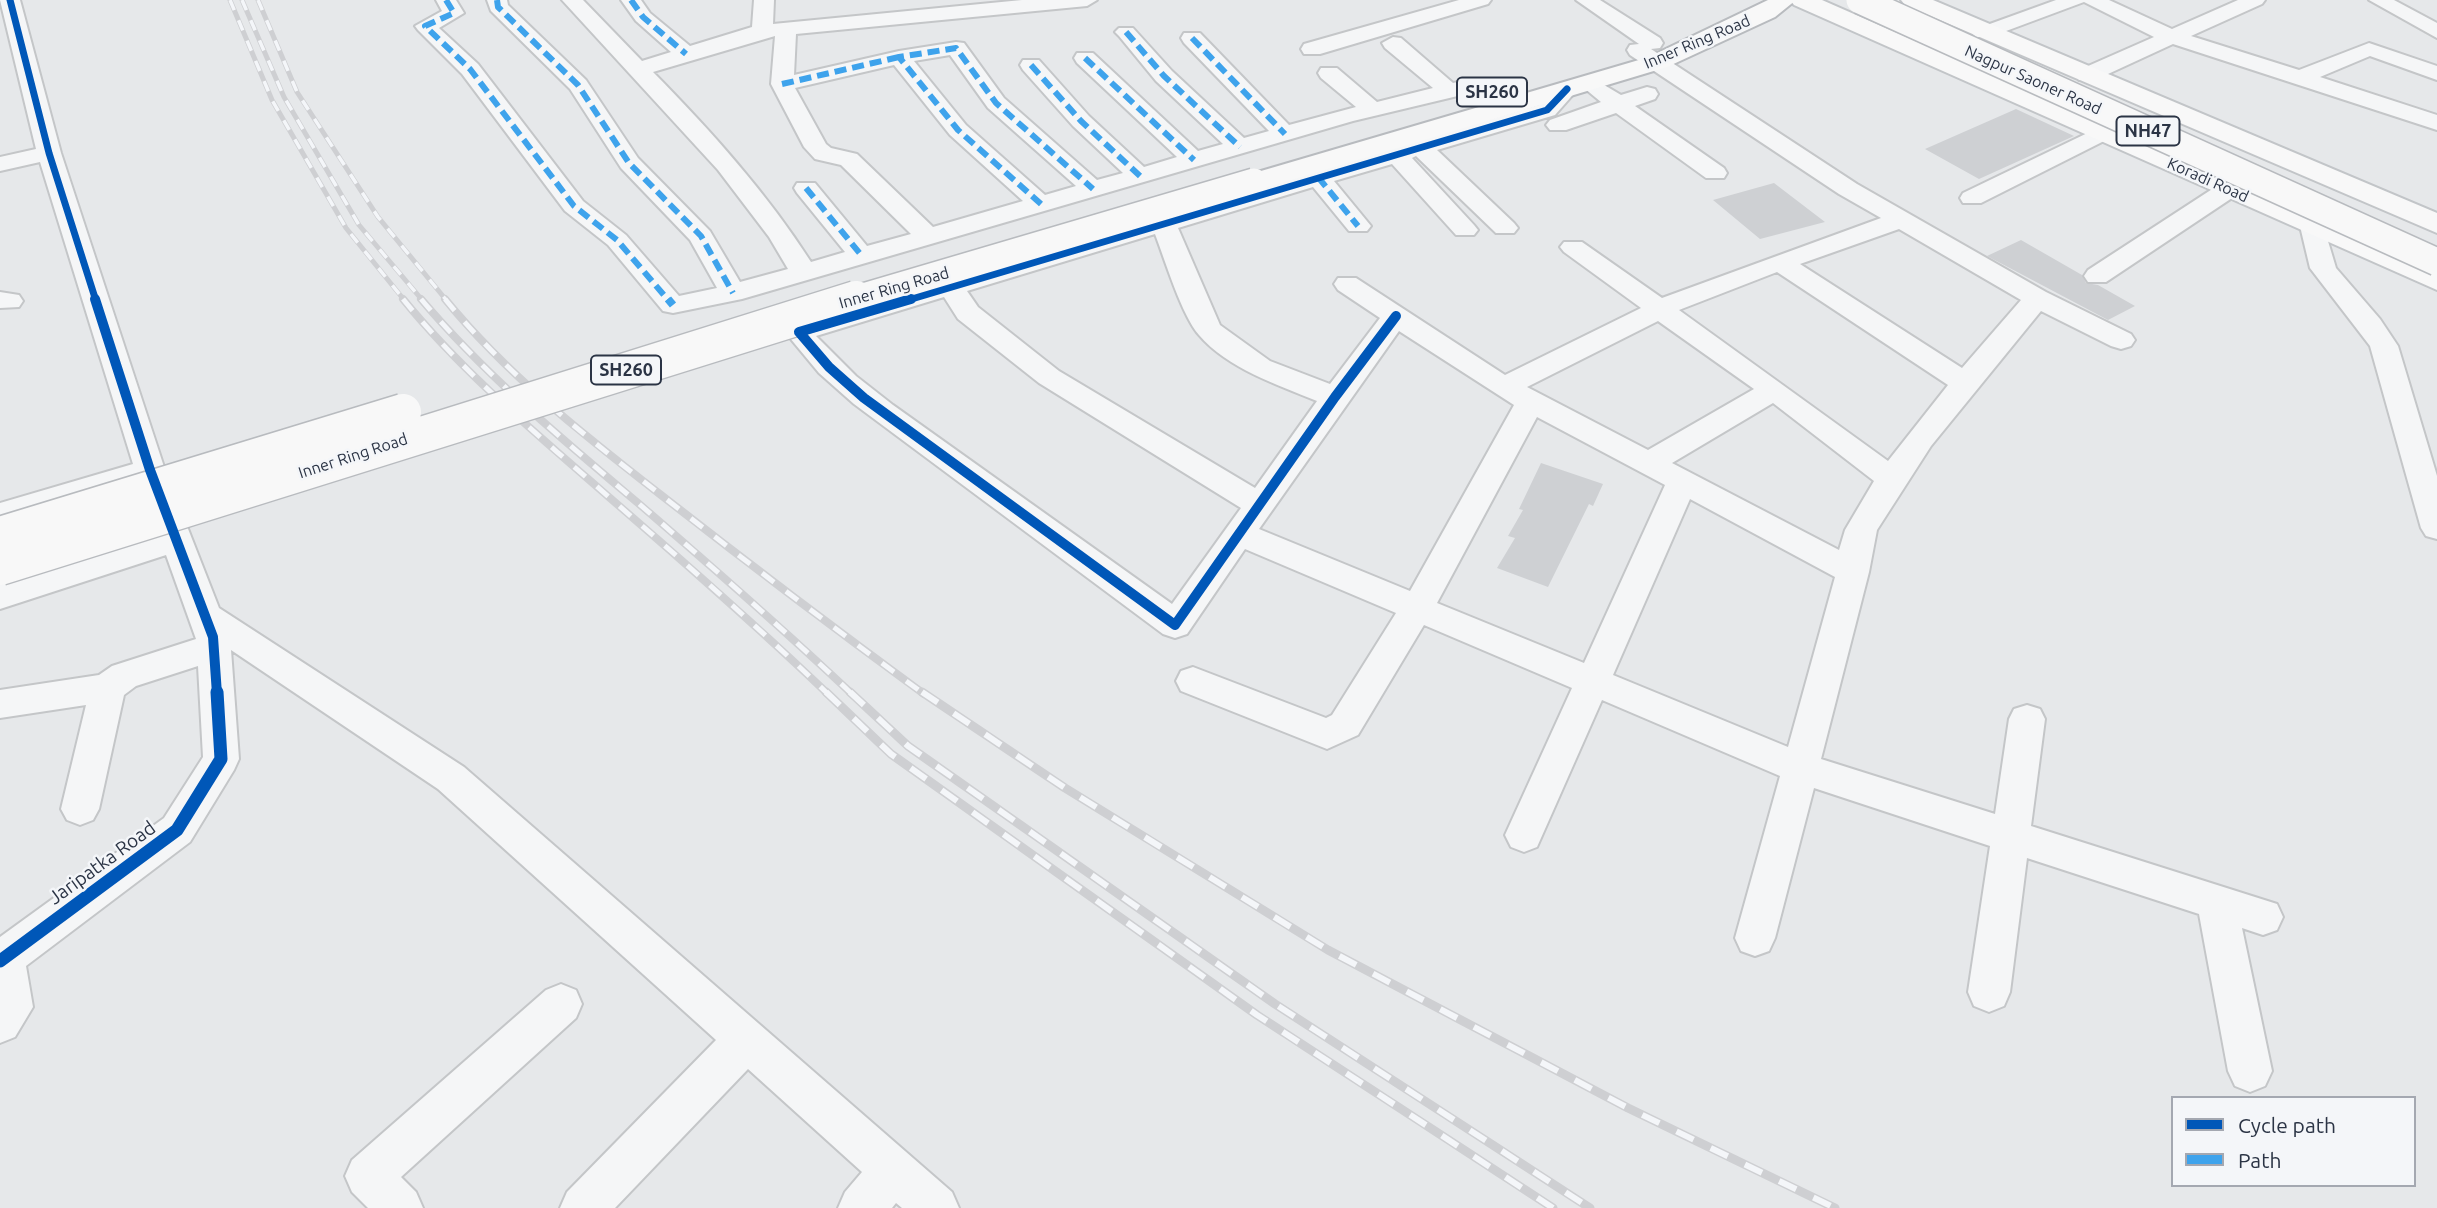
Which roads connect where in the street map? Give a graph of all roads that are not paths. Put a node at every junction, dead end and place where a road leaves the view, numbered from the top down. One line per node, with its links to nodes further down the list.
1 (10, 0): 54 (street, Jaripatka Road)
2 (446, 0): 84 (street)
3 (497, 0): 84 (street)
4 (572, 0): 37 (street)
5 (631, 0): 33 (street)
6 (764, 0): 24 (street)
7 (1087, 0): 22 (street)
8 (1586, 0): 32 (street)
9 (1738, 0): 32 (main road, Inner Ring Road / SH260)
10 (1784, 0): 32 (main road, Inner Ring Road / SH260)
11 (1860, 0): 79 (main road, Nagpur Saoner Road / NH47, bridge)
12 (1888, 0): 75 (main road, Nagpur Saoner Road / NH47)
13 (1913, 0): 26 (main road)
14 (2076, 0): 26 (street)
15 (2093, 0): 27 (street)
16 (2255, 0): 21 (street)
17 (2379, 0): 23 (street)
18 (1476, 1): 30 (street)
19 (1823, 3): 51 (main road, Koradi Road)
20 (2202, 4): 21 (street)
21 (2225, 12): 27 (street)
22 (786, 29): 24 (street); 42 (street)
23 (2431, 29): 31 (street)
24 (762, 31): 33 (street)
25 (1126, 32): 57 (street)
26 (1983, 33): 40 (main road)
27 (2169, 36): 40 (street); 41 (street)
28 (1192, 38): 52 (street)
29 (1393, 43): 45 (street)
30 (1312, 49)
31 (2369, 49): 39 (street); 41 (street)
32 (1649, 51): 43 (main road, Inner Ring Road / SH260); 44 (main road, Inner Ring Road / SH260); 67 (street)
33 (686, 54): 37 (street)
34 (899, 57): 42 (street); 62 (street); 66 (street)
35 (1085, 58): 55 (street)
36 (1031, 65): 59 (street)
37 (636, 70): 80 (street)
38 (1329, 73): 48 (street)
39 (2437, 73)
40 (2087, 75): 65 (main road)
41 (2300, 77): 49 (street)
42 (782, 84): 74 (street)
43 (1578, 86): 47 (street); 53 (street); 57 (main road, Inner Ring Road / SH260)
44 (1497, 91): 45 (street); 57 (main road, Inner Ring Road / SH260)
45 (1449, 92): 48 (street)
46 (1647, 94): 47 (street)
47 (1618, 103): 50 (street); 58 (street)
48 (1373, 110): 52 (street)
49 (2437, 123)
50 (1558, 125)
51 (2102, 133): 63 (main road, Koradi Road); 64 (street)
52 (1285, 134): 57 (street)
53 (1409, 151): 60 (street); 71 (street); 72 (street)
54 (49, 153): 56 (street); 94 (street, Jaripatka Road)
55 (1194, 160): 57 (street); 59 (street)
56 (0, 164)
57 (1244, 165): 101 (main road, Inner Ring Road / SH260, bridge); 103 (main road, Inner Ring Road / SH260, bridge)
58 (1715, 173)
59 (1140, 176): 62 (street)
60 (1318, 177): 68 (street); 70 (street)
61 (806, 188): 77 (street)
62 (1093, 189): 66 (street)
63 (2229, 189): 73 (main road, Koradi Road); 81 (street)
64 (1972, 198)
65 (2373, 199): 69 (main road); 73 (main road)
66 (1041, 204): 74 (street)
67 (1900, 220): 78 (street); 85 (street)
68 (1164, 223): 83 (street); 92 (street)
69 (2437, 224)
70 (1358, 226)
71 (1505, 228)
72 (1465, 230)
73 (2325, 231): 79 (main road, Koradi Road); 99 (street)
74 (929, 237): 77 (street)
75 (2437, 240)
76 (1573, 247): 86 (street)
77 (862, 256): 80 (street)
78 (1779, 262): 86 (street); 89 (street)
79 (2432, 272)
80 (804, 273): 84 (street)
81 (2097, 276)
82 (1347, 284): 87 (street)
83 (951, 287): 97 (street); 100 (street)
84 (733, 293)
85 (2036, 298): 88 (street); 89 (street)
86 (1659, 308): 90 (street); 91 (street)
87 (1396, 316): 91 (street); 92 (street)
88 (2121, 340)
89 (1967, 384): 95 (street)
90 (1774, 390): 93 (street); 95 (street)
91 (1517, 394): 93 (street); 106 (street)
92 (1335, 397): 97 (street)
93 (1648, 464): 96 (street)
94 (150, 470): 98 (street); 102 (street, Jaripatka Road)
95 (1894, 480): 104 (street)
96 (1682, 481): 104 (street); 109 (street)
97 (1259, 505): 100 (street)
98 (0, 514)
99 (2437, 528)
100 (1239, 534): 106 (street)
101 (0, 535)
102 (177, 540): 105 (street); 107 (street, Jaripatka Road)
103 (0, 567)
104 (1853, 572): 113 (street)
105 (0, 597)
106 (1416, 610): 108 (street); 109 (street)
107 (210, 632): 110 (street); 120 (street, Jaripatka Road); 124 (street)
108 (1193, 681)
109 (1591, 683): 113 (street); 115 (street)
110 (108, 688): 111 (street); 114 (street)
111 (0, 704)
112 (2027, 719): 116 (street)
113 (1800, 768): 116 (street); 119 (street)
114 (80, 809)
115 (1524, 835)
116 (2010, 835): 117 (street); 121 (street)
117 (2217, 902): 118 (street); 125 (street)
118 (2263, 917)
119 (1755, 938)
120 (2, 959): 123 (street)
121 (1989, 992)
122 (561, 1004): 127 (street)
123 (0, 1023)
124 (747, 1039): 126 (street); 128 (street)
125 (2250, 1071)
126 (894, 1171): 129 (street); 130 (street)
127 (400, 1208)
128 (583, 1208)
129 (861, 1208)
130 (936, 1208)

